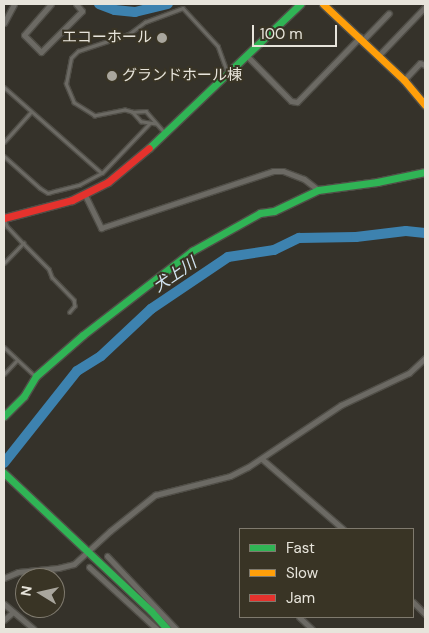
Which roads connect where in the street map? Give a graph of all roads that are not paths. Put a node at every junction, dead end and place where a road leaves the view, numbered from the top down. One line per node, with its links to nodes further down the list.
1 (14, 4): 8 (street)
2 (52, 4): 3 (street)
3 (76, 4)
4 (300, 4): 10 (street)
5 (323, 4): 9 (street)
6 (425, 7): 11 (street)
7 (388, 13): 9 (street)
8 (4, 23)
9 (362, 39): 10 (street); 11 (street)
10 (246, 55): 13 (street)
11 (379, 55): 14 (street)
12 (425, 64): 14 (street)
13 (228, 73): 18 (lane); 21 (street)
14 (404, 80): 16 (street)
15 (4, 88): 17 (lane)
16 (425, 105)
17 (31, 112): 22 (lane); 25 (lane)
18 (132, 112): 19 (lane); 20 (lane)
19 (150, 124): 20 (lane); 25 (lane)
20 (156, 124): 21 (lane)
21 (165, 132): 27 (street)
22 (4, 142)
23 (4, 156): 25 (lane)
24 (425, 172): 26 (street)
25 (102, 173)
26 (318, 190): 27 (street); 36 (street)
27 (85, 195): 28 (street)
28 (4, 217): 29 (lane)
29 (23, 244): 30 (lane); 31 (lane)
30 (4, 263)
31 (70, 312)
32 (4, 347): 34 (lane)
33 (425, 358): 38 (street)
34 (18, 360): 35 (lane); 36 (lane)
35 (4, 374)
36 (36, 376): 37 (street)
37 (4, 416)
38 (262, 459): 40 (street); 41 (street)
39 (4, 473): 41 (street)
40 (342, 528)
41 (89, 552): 44 (street); 53 (street)
42 (107, 556): 54 (street)
43 (89, 567): 52 (street)
44 (4, 578)
45 (414, 603): 48 (street)
46 (4, 604): 47 (street)
47 (13, 612): 50 (street); 51 (street)
48 (425, 614)
49 (300, 618): 55 (street)
50 (4, 620)
51 (34, 629)
52 (157, 629)
53 (167, 629)
54 (176, 629)
55 (312, 629)

